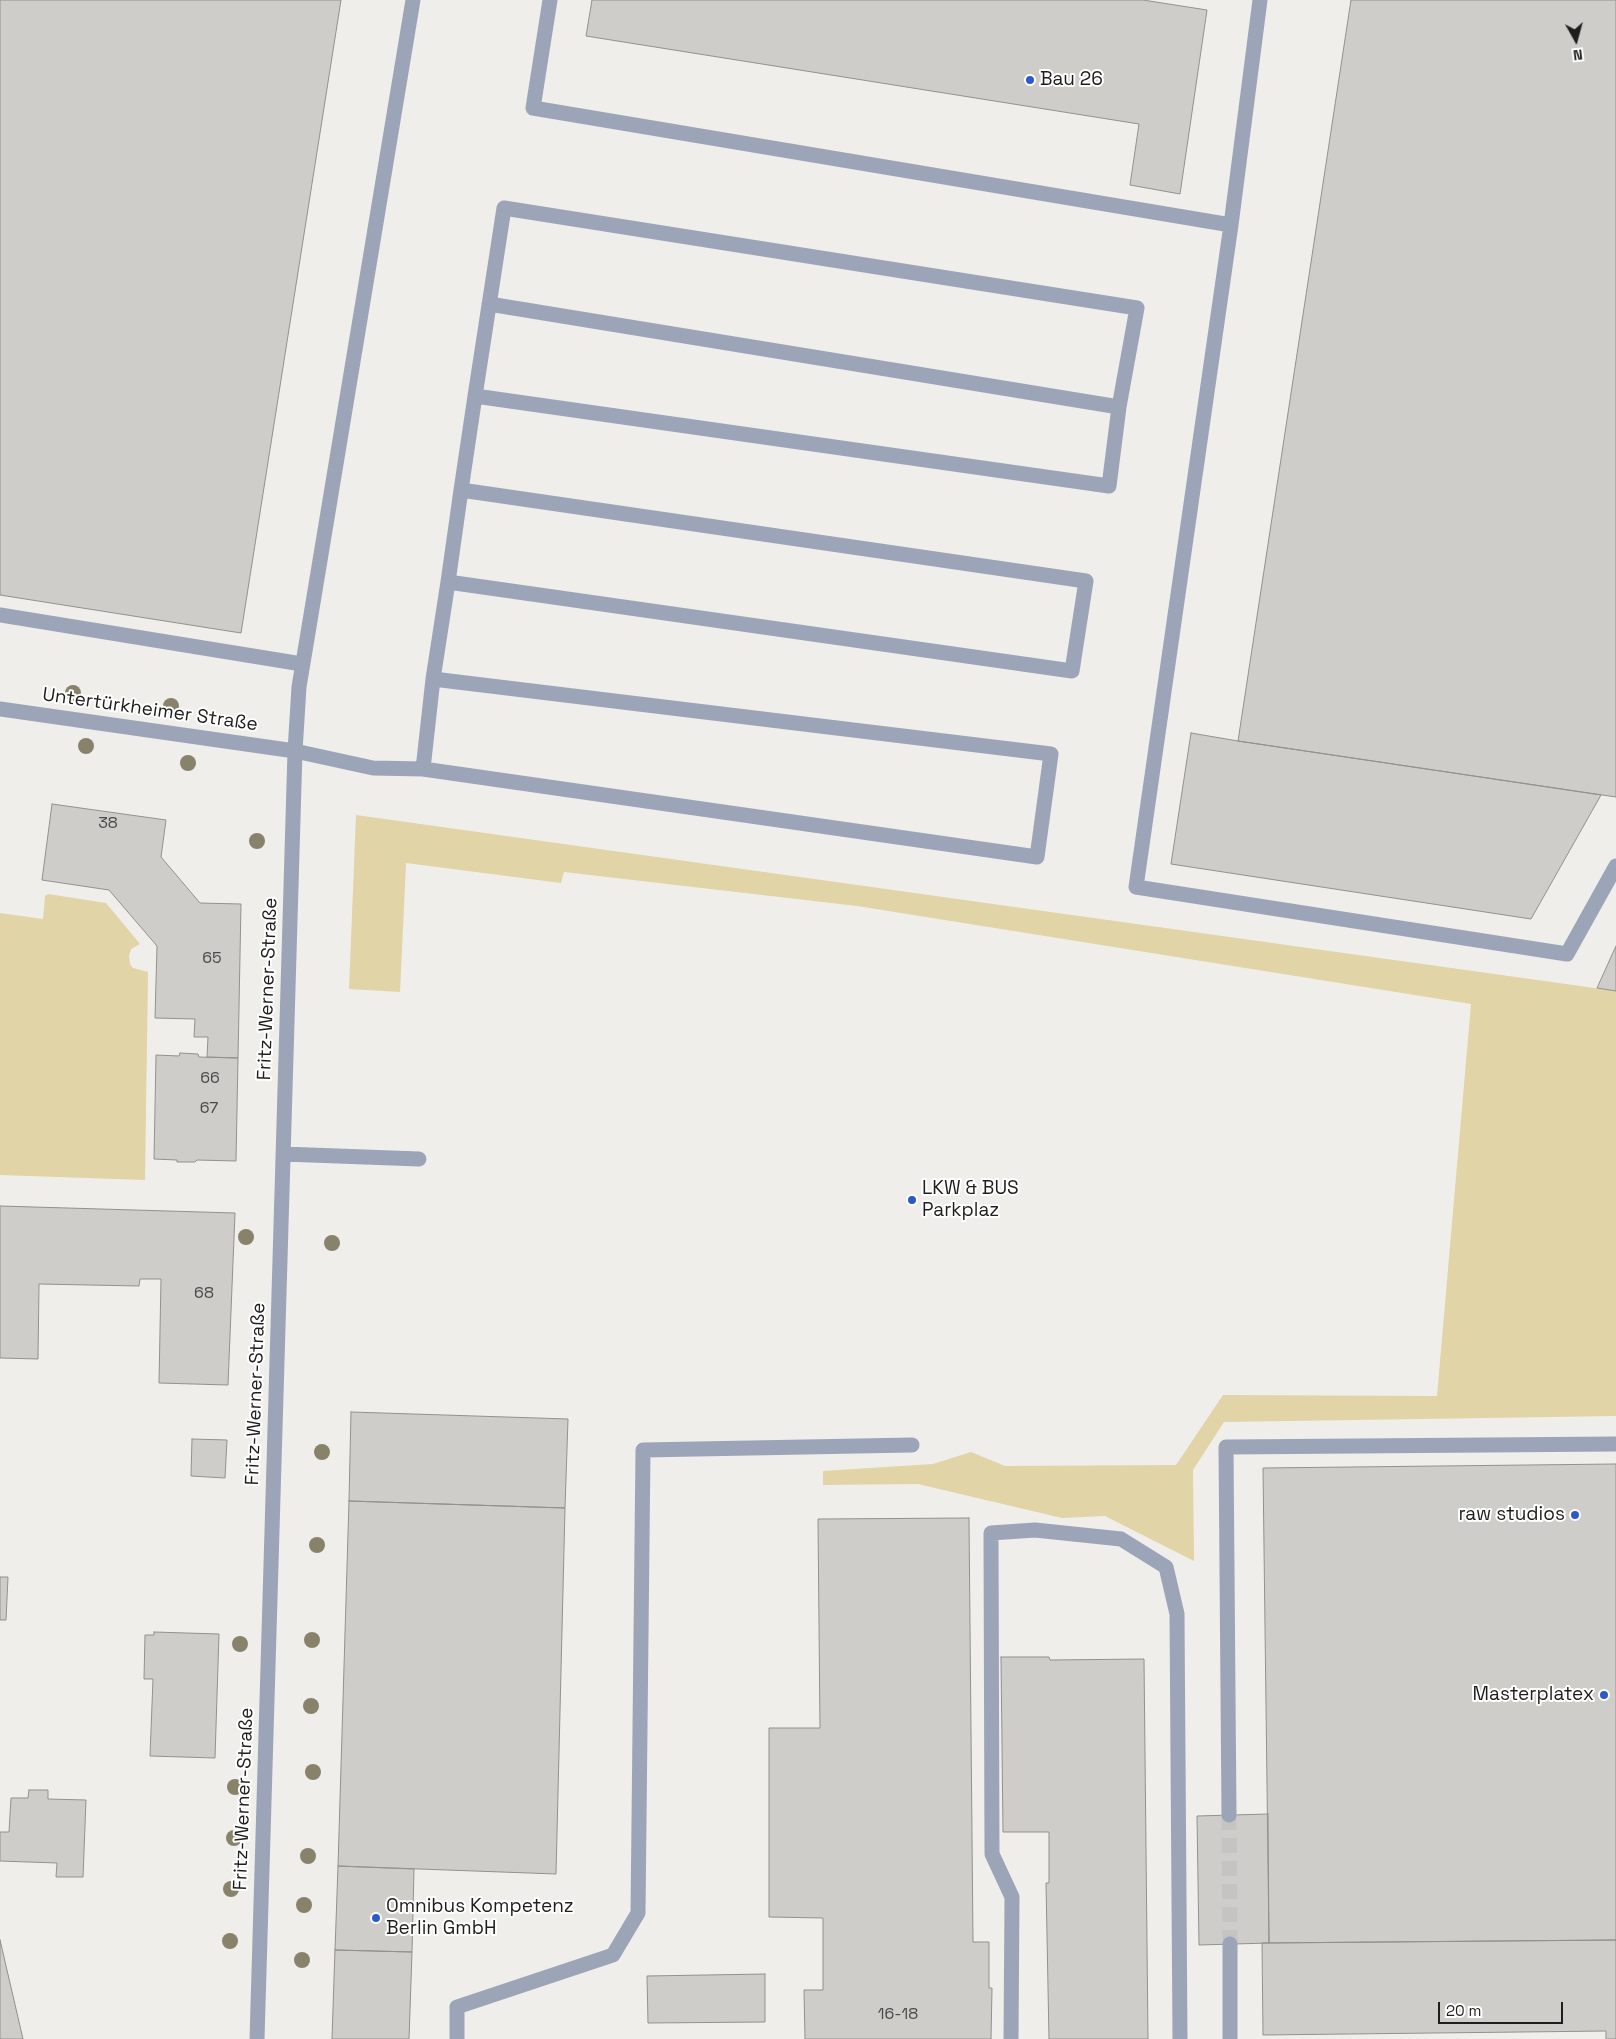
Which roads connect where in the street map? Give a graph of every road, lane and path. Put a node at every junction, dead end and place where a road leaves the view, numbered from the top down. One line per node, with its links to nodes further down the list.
1 (413, 0): 11 (street, Fritz-Werner-Straße)
2 (550, 0): 4 (street)
3 (1260, 0): 4 (street)
4 (1231, 225): 16 (street)
5 (489, 304): 6 (street); 7 (street); 7 (street)
6 (476, 396): 7 (street); 8 (street)
7 (1119, 407)
8 (461, 490): 9 (street); 9 (street)
9 (448, 582): 12 (street)
10 (0, 615): 11 (street)
11 (302, 664): 14 (street, Fritz-Werner-Straße)
12 (433, 679): 15 (street); 15 (street, Untertürkheimer Straße)
13 (0, 709): 14 (street, Untertürkheimer Straße)
14 (295, 751): 15 (street, Untertürkheimer Straße); 17 (street, Fritz-Werner-Straße)
15 (423, 769)
16 (1616, 866)
17 (283, 1154): 18 (street); 23 (street, Fritz-Werner-Straße)
18 (419, 1158)
19 (1616, 1444): 21 (street)
20 (912, 1445): 24 (street)
21 (1229, 1815)
22 (1230, 1944): 27 (street)
23 (257, 2039)
24 (457, 2039)
25 (1012, 2039): 26 (street)
26 (1180, 2039)
27 (1230, 2039)

